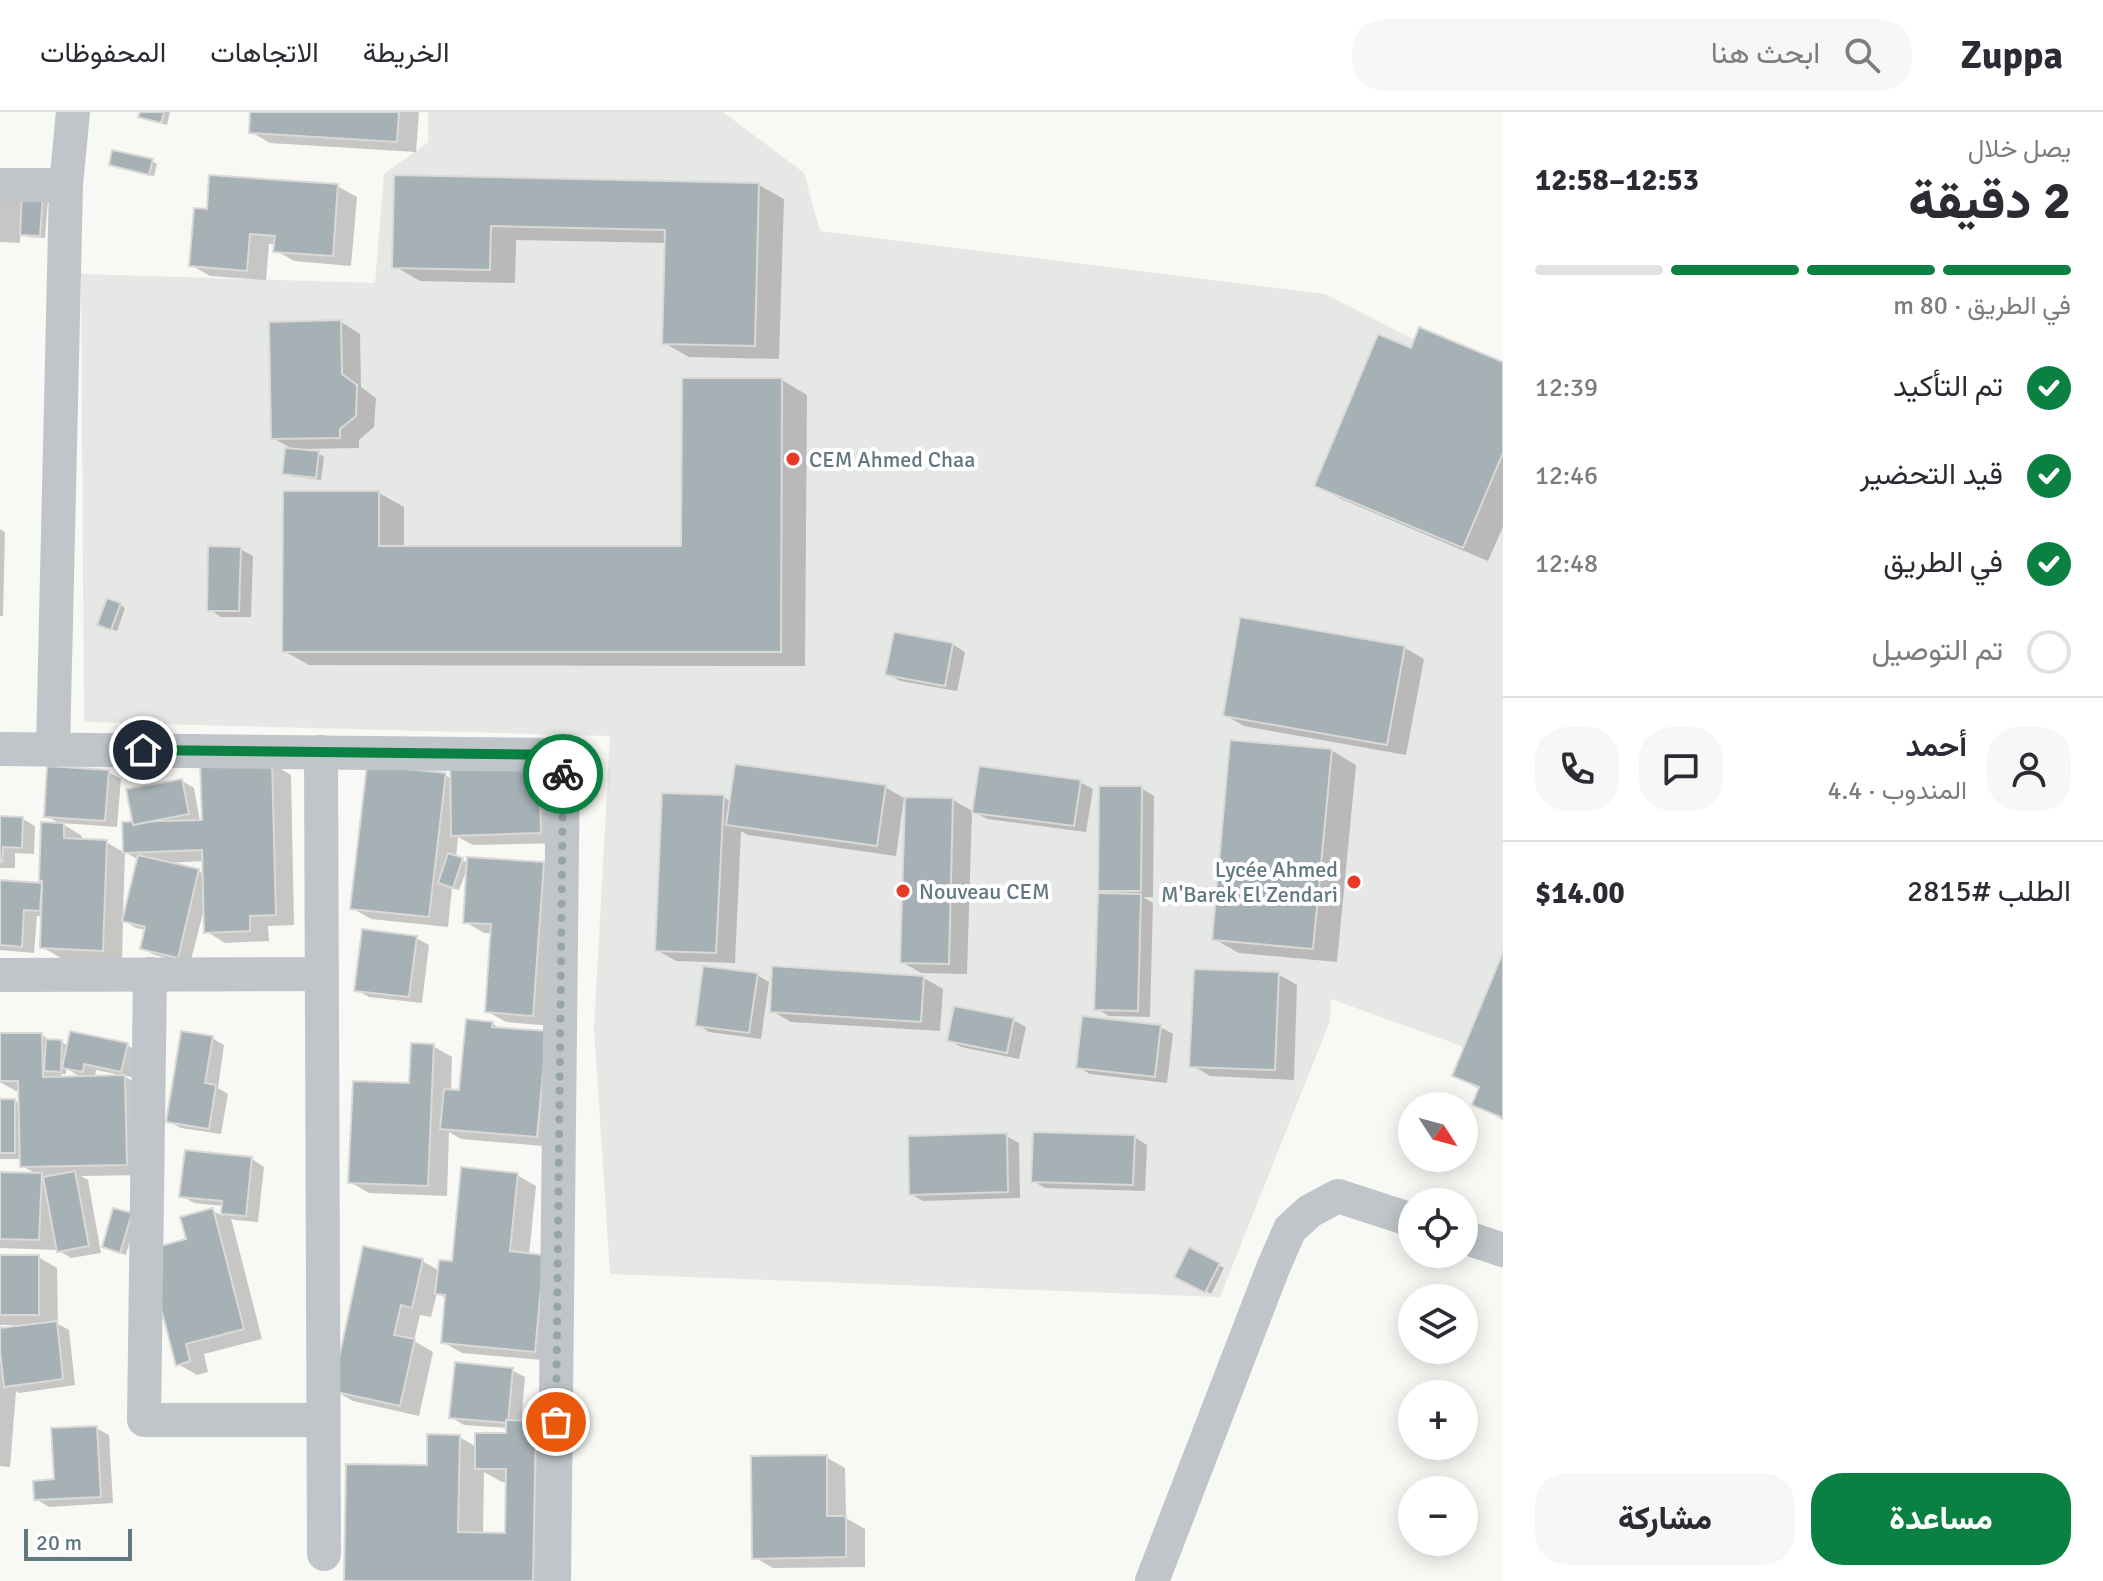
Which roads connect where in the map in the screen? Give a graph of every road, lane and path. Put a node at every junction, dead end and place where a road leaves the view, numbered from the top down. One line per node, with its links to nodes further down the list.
1 (73, 112): 3 (street)
2 (0, 185): 3 (street)
3 (66, 185): 5 (street)
4 (0, 749): 5 (street)
5 (53, 750): 6 (street)
6 (321, 752): 8 (street); 15 (street)
7 (150, 974): 8 (street); 9 (street); 13 (street)
8 (322, 974): 13 (street)
9 (0, 975)
10 (1398, 1215): 16 (street)
11 (1478, 1242): 12 (street)
12 (1503, 1250)
13 (323, 1420): 14 (street)
14 (324, 1554)
15 (554, 1581)
16 (1152, 1581)

